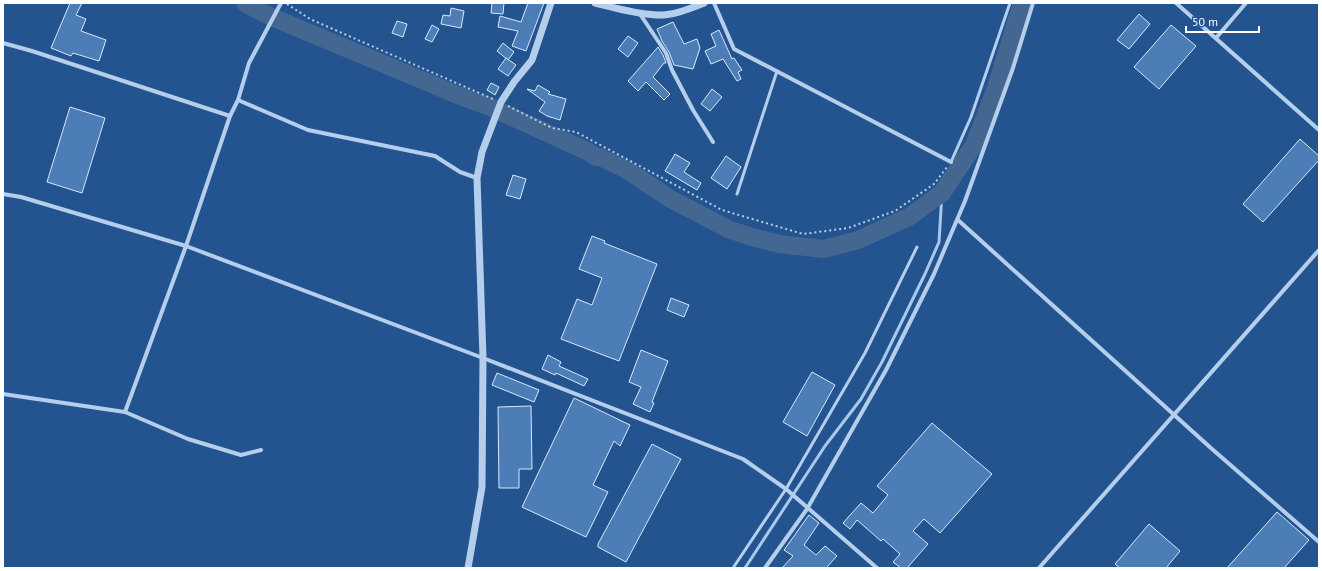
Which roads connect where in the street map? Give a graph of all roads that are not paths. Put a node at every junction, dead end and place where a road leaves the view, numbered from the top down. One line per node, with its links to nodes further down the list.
1 (281, 3): 14 (street)
2 (552, 3): 19 (street)
3 (595, 3): 10 (street)
4 (704, 3): 10 (street)
5 (714, 3): 13 (street)
6 (1010, 3): 18 (lane)
7 (1034, 3): 22 (street)
8 (1176, 3): 11 (street)
9 (1246, 3): 11 (street)
10 (639, 12): 17 (street)
11 (1216, 38): 16 (street)
12 (3, 43): 15 (street)
13 (777, 71): 18 (street); 21 (lane)
14 (238, 100): 15 (street); 19 (street)
15 (230, 116): 23 (street)
16 (1319, 130)
17 (713, 142)
18 (951, 162)
19 (477, 178): 26 (street)
20 (3, 194): 23 (street)
21 (737, 194)
22 (958, 220): 29 (street); 32 (street)
23 (186, 246): 26 (street); 28 (street)
24 (917, 247): 31 (lane)
25 (1319, 250): 29 (street)
26 (483, 358): 31 (street); 34 (street)
27 (3, 394): 28 (street)
28 (125, 412): 30 (street)
29 (1174, 414): 33 (street); 38 (street)
30 (262, 450)
31 (786, 489): 32 (street); 35 (lane)
32 (806, 508): 36 (street); 37 (street)
33 (1319, 542)
34 (468, 568)
35 (733, 568)
36 (765, 568)
37 (877, 568)
38 (1039, 568)

